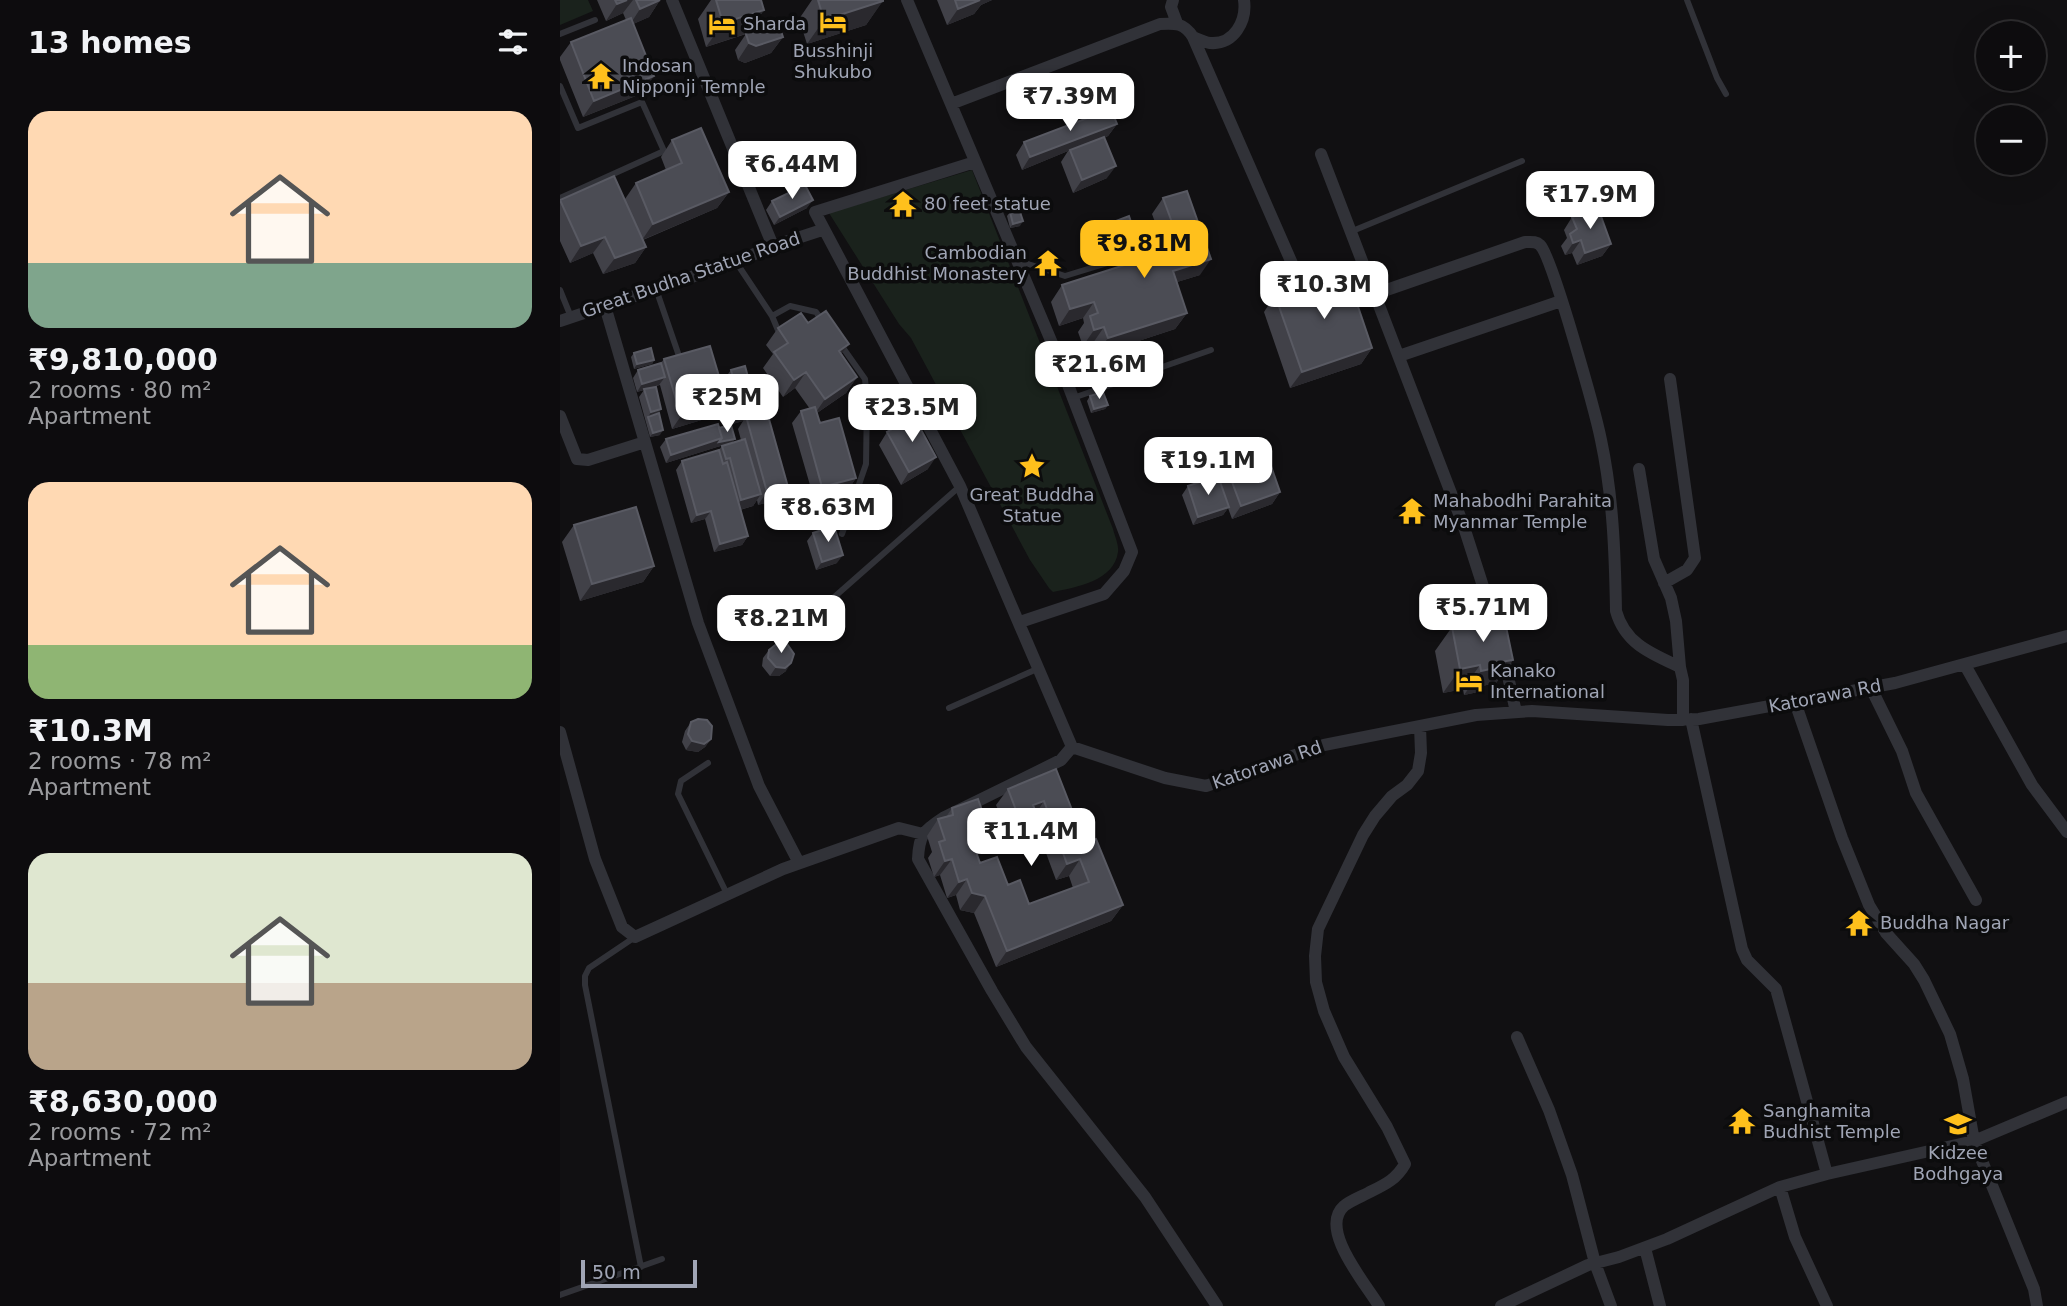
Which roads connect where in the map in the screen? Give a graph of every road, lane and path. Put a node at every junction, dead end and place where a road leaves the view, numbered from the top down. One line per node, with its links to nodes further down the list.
1 (672, 0): 19 (street)
2 (908, 0): 12 (street)
3 (1172, 0): 7 (street)
4 (1244, 0): 9 (street)
5 (1687, 0): 11 (lane)
6 (595, 20): 8 (lane)
7 (1177, 23): 9 (street); 12 (street)
8 (560, 34)
9 (1193, 37): 23 (street)
10 (560, 86): 16 (lane)
11 (1727, 94)
12 (951, 104): 15 (street)
13 (1321, 154): 18 (street)
14 (1522, 161): 18 (lane)
15 (975, 162): 17 (street); 21 (street)
16 (560, 198)
17 (822, 230): 19 (street, Great Budha Statue Road); 40 (street)
18 (1350, 232): 26 (street)
19 (773, 246): 22 (street, Great Budha Statue Road)
20 (1137, 254): 21 (lane)
21 (1017, 260): 36 (street)
22 (736, 262): 24 (street, Great Budha Statue Road); 29 (lane)
23 (1301, 284)
24 (656, 289): 28 (street, Great Budha Statue Road); 33 (lane)
25 (560, 290): 30 (lane)
26 (1375, 294): 27 (street); 34 (street)
27 (1561, 301): 34 (street); 47 (street)
28 (605, 306): 30 (street, Great Budha Statue Road); 38 (street)
29 (772, 316): 31 (lane); 41 (lane)
30 (566, 319)
31 (780, 335)
32 (1211, 350): 36 (lane)
33 (679, 356)
34 (1399, 356): 52 (street)
35 (1670, 379): 42 (street)
36 (1073, 398): 44 (street)
37 (560, 416): 38 (street)
38 (645, 442): 60 (street)
39 (1639, 469): 42 (street)
40 (960, 486): 43 (lane); 44 (street)
41 (842, 534)
42 (1664, 583): 47 (street)
43 (832, 599)
44 (1020, 622): 48 (street)
45 (2067, 636): 46 (street, Katorawa Rd)
46 (1965, 665): 49 (street, Katorawa Rd); 58 (street)
47 (1680, 667): 53 (street)
48 (1037, 669): 51 (lane); 56 (street)
49 (1871, 688): 50 (street, Katorawa Rd); 62 (street)
50 (1795, 702): 53 (street, Katorawa Rd); 66 (street)
51 (949, 708)
52 (1516, 712): 53 (street, Katorawa Rd); 54 (street, Katorawa Rd)
53 (1687, 719): 67 (street)
54 (1420, 726): 56 (street, Katorawa Rd); 75 (street)
55 (560, 735): 63 (street)
56 (1072, 747): 59 (street)
57 (708, 764): 61 (lane)
58 (2067, 832)
59 (923, 834): 60 (street); 74 (street)
60 (799, 863): 61 (street)
61 (727, 894): 63 (street)
62 (1976, 900)
63 (635, 937): 72 (lane)
64 (1517, 1037): 71 (street)
65 (2067, 1102): 66 (street)
66 (1974, 1141): 67 (street); 80 (street)
67 (1826, 1174): 68 (street)
68 (1780, 1187): 69 (street); 79 (street)
69 (1644, 1248): 71 (street); 78 (street)
70 (663, 1259): 72 (lane)
71 (1595, 1263): 76 (street); 77 (street)
72 (641, 1267): 73 (lane)
73 (560, 1295)
74 (1217, 1306)
75 (1379, 1306)
76 (1501, 1306)
77 (1611, 1306)
78 (1660, 1306)
79 (1827, 1306)
80 (2037, 1306)

